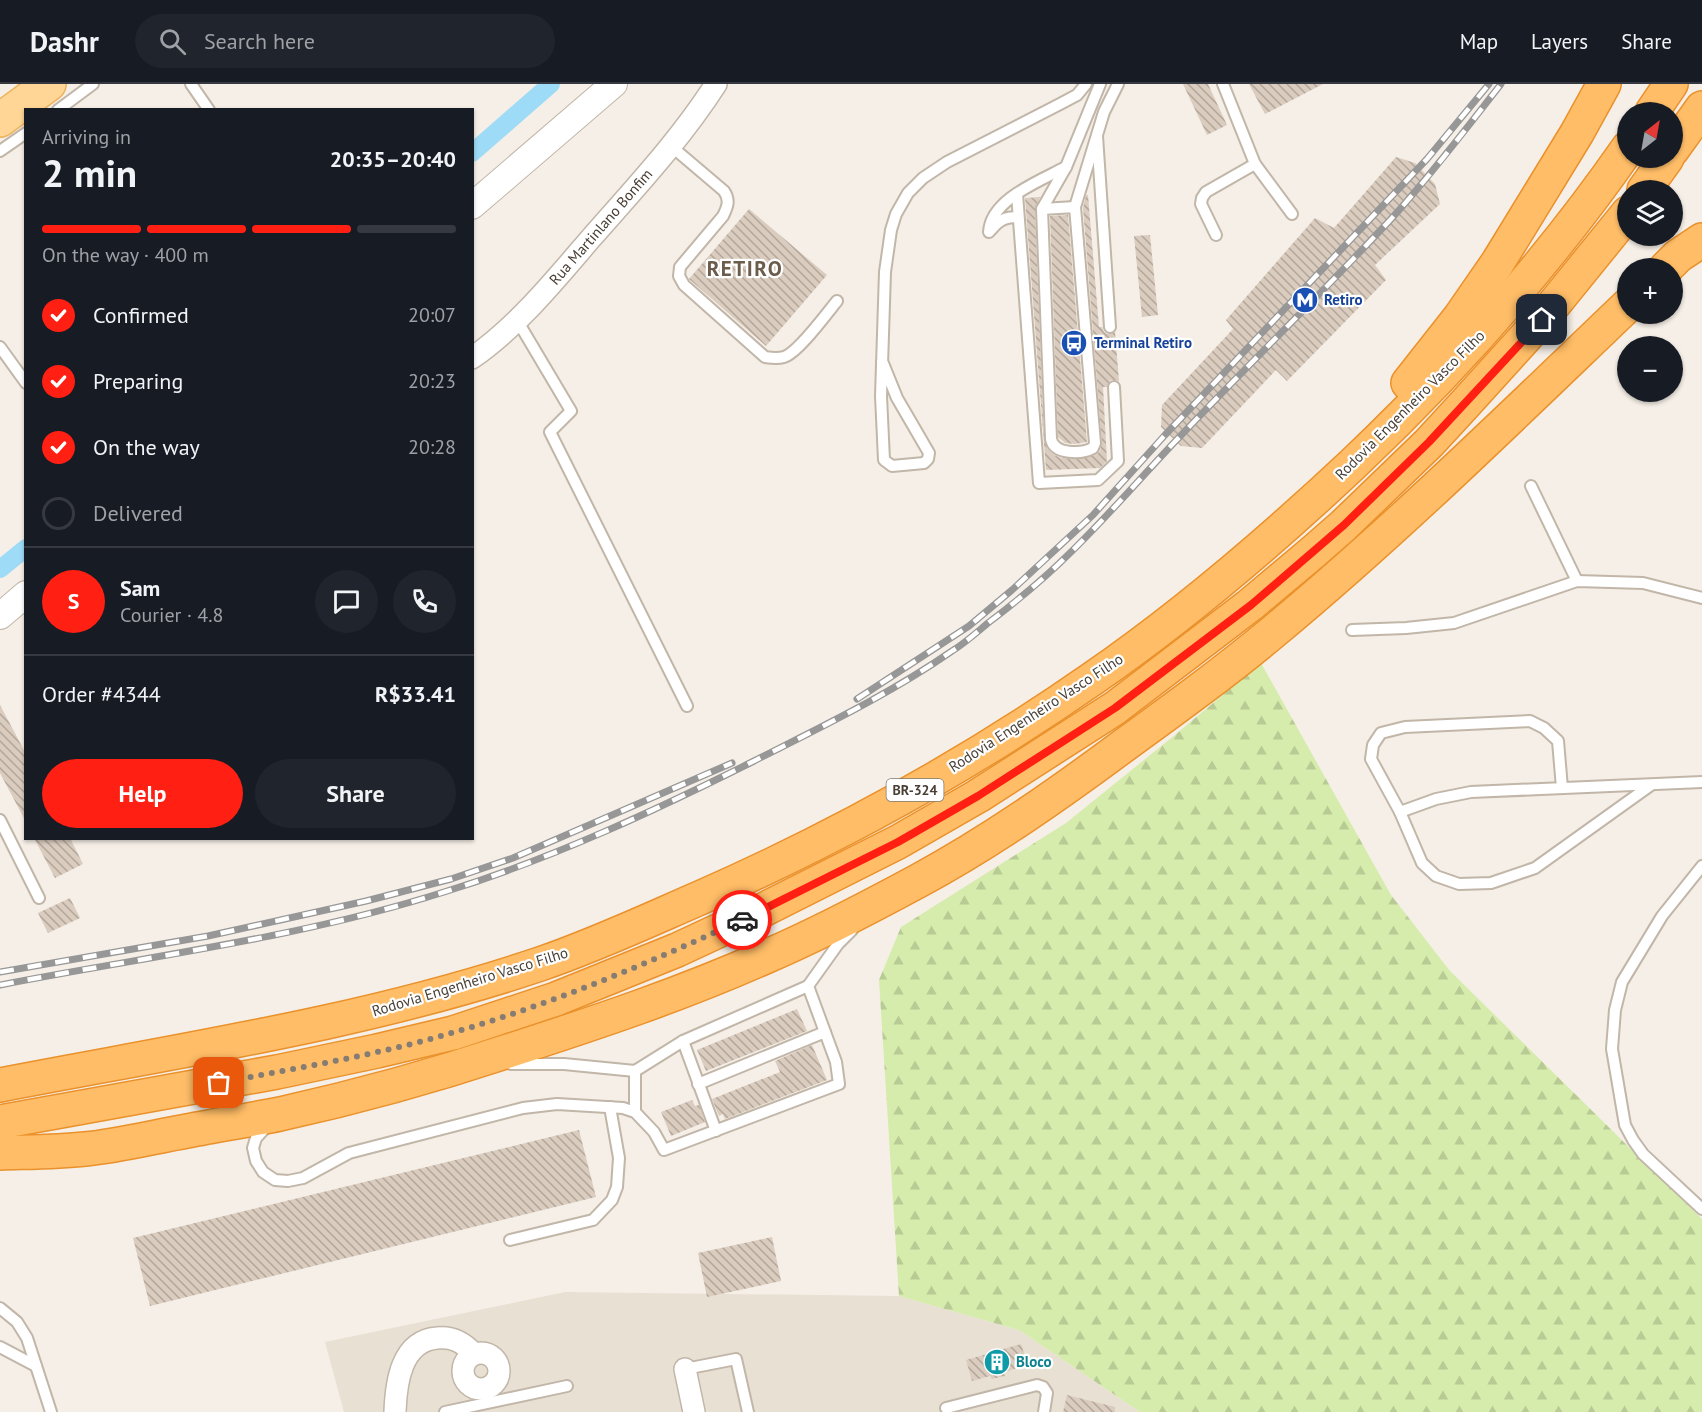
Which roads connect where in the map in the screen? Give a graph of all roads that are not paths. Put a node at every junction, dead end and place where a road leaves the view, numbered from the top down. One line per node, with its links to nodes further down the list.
1 (13, 84): 13 (main road)
2 (49, 84): 20 (main road)
3 (93, 84): 16 (lane)
4 (191, 84): 17 (lane)
5 (614, 84): 30 (street)
6 (716, 84): 24 (street, Rua Martinlano Bonfim)
7 (1086, 84): 14 (lane)
8 (1100, 84): 19 (lane)
9 (1118, 84): 23 (lane)
10 (1223, 84): 26 (lane)
11 (1604, 84): 49 (highway)
12 (1671, 84): 15 (highway)
13 (0, 94)
14 (1067, 100): 19 (lane); 45 (lane)
15 (1659, 102)
16 (61, 108)
17 (208, 108)
18 (1702, 108): 22 (highway)
19 (1087, 115): 28 (lane)
20 (0, 120)
21 (24, 134): 25 (lane)
22 (1683, 135)
23 (1096, 136): 31 (lane); 42 (lane)
24 (671, 146): 39 (lane); 41 (street, Rua Martinlano Bonfim)
25 (0, 151)
26 (1255, 164): 33 (lane); 36 (lane)
27 (1617, 164): 49 (highway, Rodovia Engenheiro Vasco Filho / BR-324)
28 (1066, 167): 29 (lane); 32 (lane)
29 (1017, 194): 34 (lane); 34 (lane)
30 (474, 204)
31 (1075, 207): 32 (lane); 32 (lane)
32 (1042, 209)
33 (1292, 214)
34 (1018, 217): 47 (lane)
35 (1617, 227): 61 (highway, BR-324)
36 (1216, 235)
37 (1702, 240): 38 (highway)
38 (1676, 258)
39 (837, 301)
40 (1617, 315): 64 (highway)
41 (517, 320): 44 (street, Rua Martinlano Bonfim); 55 (lane)
42 (1110, 327)
43 (0, 347): 46 (lane)
44 (474, 357)
45 (882, 361): 45 (lane)
46 (24, 380)
47 (1114, 387)
48 (1531, 486): 50 (lane)
49 (1318, 497): 72 (highway, Rodovia Engenheiro Vasco Filho / BR-324)
50 (1577, 581): 52 (lane); 54 (lane)
51 (24, 596): 53 (street)
52 (1702, 598)
53 (0, 616)
54 (1352, 630)
55 (687, 706)
56 (1702, 783): 57 (lane)
57 (1651, 785): 58 (lane); 59 (lane)
58 (1563, 788): 59 (lane); 59 (lane)
59 (1400, 812)
60 (0, 820): 63 (lane)
61 (898, 842): 66 (highway); 76 (highway, BR-324)
62 (1702, 866): 79 (lane)
63 (39, 898)
64 (877, 903): 65 (lane); 66 (highway)
65 (808, 986): 67 (lane); 68 (lane)
66 (688, 988): 69 (highway)
67 (825, 1032): 71 (lane); 77 (lane)
68 (683, 1041): 70 (lane); 71 (lane)
69 (465, 1065): 70 (lane); 75 (highway)
70 (634, 1071): 74 (lane)
71 (698, 1084): 77 (lane)
72 (0, 1085)
73 (610, 1107): 74 (lane); 75 (lane); 80 (lane)
74 (635, 1112): 77 (lane)
75 (280, 1114): 78 (highway)
76 (0, 1122)
77 (716, 1131)
78 (0, 1153)
79 (1702, 1209)
80 (510, 1240)
81 (0, 1308): 84 (lane)
82 (0, 1347): 84 (lane)
83 (474, 1354): 90 (street)
84 (36, 1366): 89 (lane)
85 (685, 1369): 92 (street); 93 (lane)
86 (567, 1386): 87 (lane)
87 (478, 1408): 91 (lane)
88 (946, 1408): 94 (lane)
89 (51, 1412)
90 (395, 1412)
91 (445, 1412)
92 (694, 1412)
93 (748, 1412)
94 (1044, 1412)

